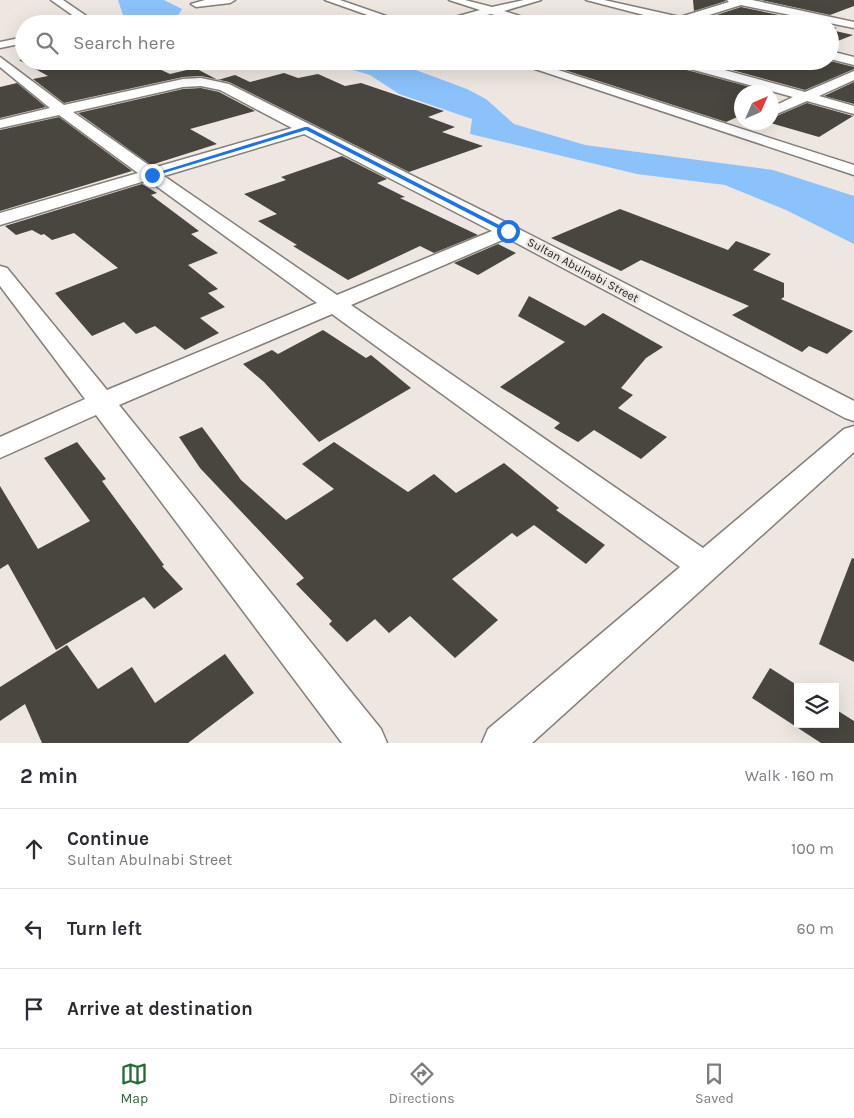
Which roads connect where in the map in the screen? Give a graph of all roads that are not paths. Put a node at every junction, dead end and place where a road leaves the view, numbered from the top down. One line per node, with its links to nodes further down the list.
1 (56, 0): 10 (street)
2 (230, 0): 8 (street)
3 (330, 0): 11 (street)
4 (454, 0): 9 (street)
5 (536, 0): 9 (street)
6 (591, 0): 14 (street)
7 (740, 1): 15 (street); 16 (street)
8 (196, 4)
9 (491, 10): 12 (street); 13 (street)
10 (79, 15)
11 (376, 15)
12 (471, 15)
13 (508, 15)
14 (658, 15)
15 (696, 15)
16 (806, 15)
17 (839, 22): 18 (street)
18 (854, 25)
19 (15, 42): 20 (street)
20 (0, 45)
21 (839, 57): 23 (street)
22 (0, 61): 29 (street)
23 (854, 61)
24 (550, 70): 34 (street)
25 (708, 70): 27 (street)
26 (854, 75): 27 (street)
27 (805, 97): 28 (street); 30 (street)
28 (779, 109)
29 (61, 110): 31 (street, Sultan Abulnabi Street); 32 (street, Sultan Abulnabi Street); 36 (street)
30 (854, 110)
31 (0, 124)
32 (307, 128): 36 (street); 38 (street, Sultan Abulnabi Street)
33 (734, 128): 34 (street)
34 (730, 130): 35 (street)
35 (854, 170)
36 (152, 175): 37 (street); 40 (street)
37 (0, 219)
38 (508, 231): 40 (street); 42 (street, Sultan Abulnabi Street)
39 (0, 272): 41 (street)
40 (336, 304): 41 (street); 45 (street)
41 (100, 403): 44 (street); 46 (street)
42 (854, 412)
43 (854, 436): 45 (street)
44 (0, 448)
45 (703, 566): 47 (street)
46 (367, 743)
47 (502, 743)

